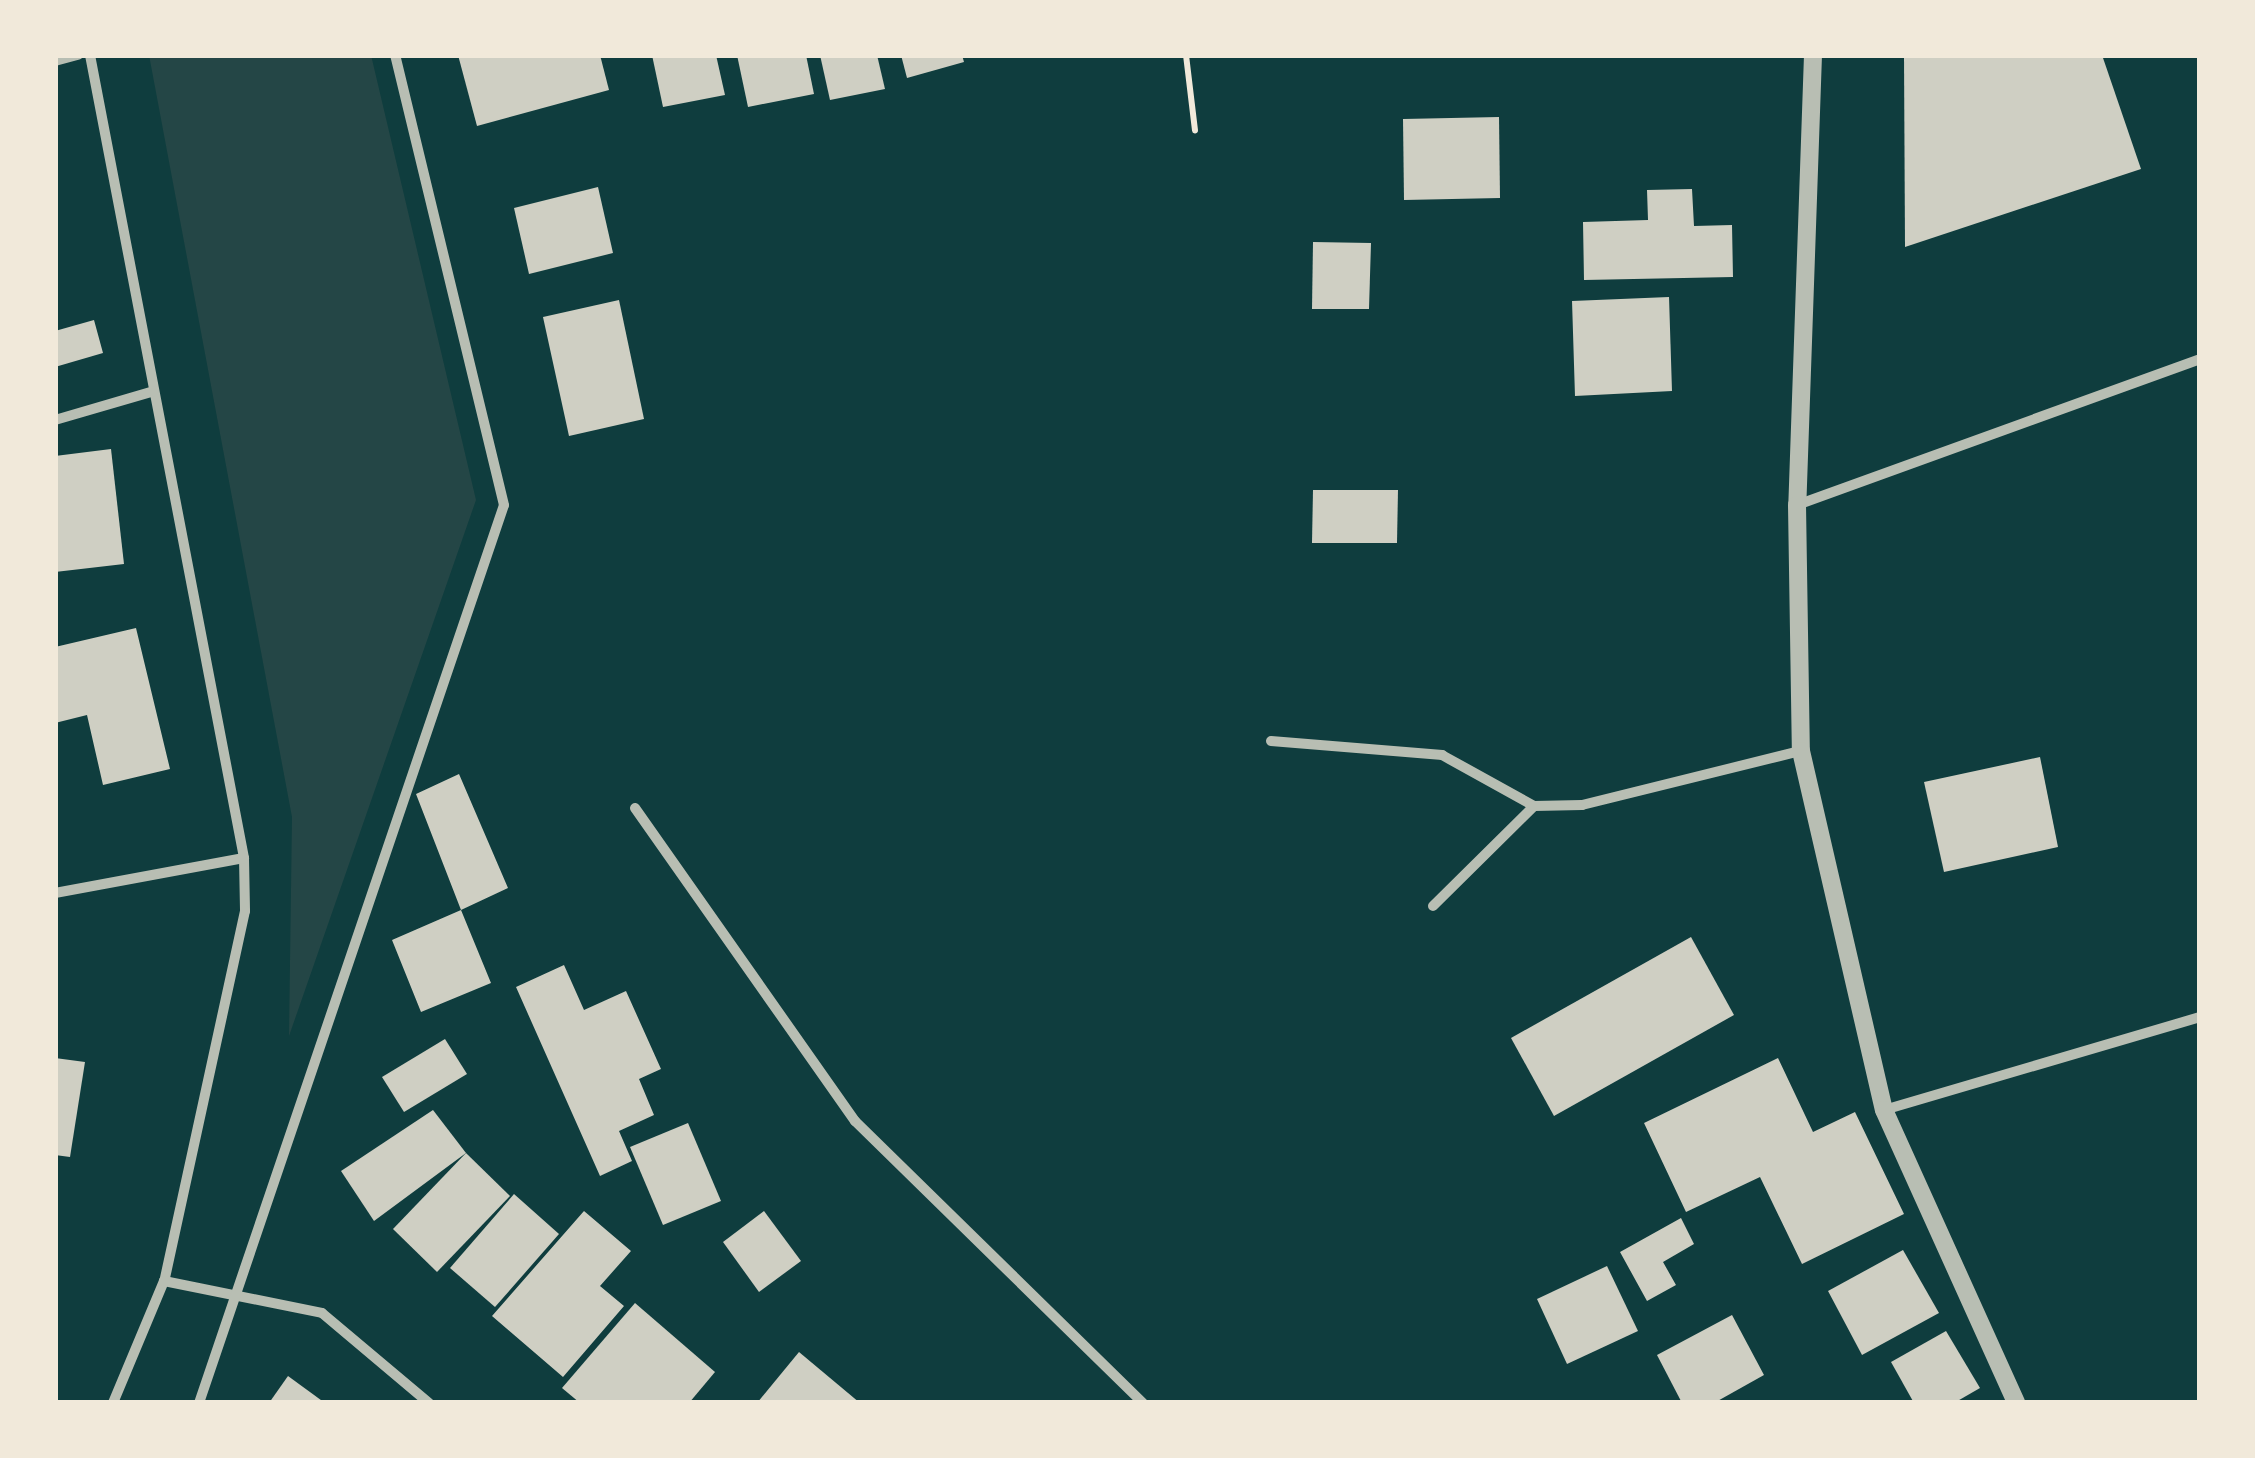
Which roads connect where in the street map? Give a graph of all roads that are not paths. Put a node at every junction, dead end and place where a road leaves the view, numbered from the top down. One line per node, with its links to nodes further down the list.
1 (78, 55): 5 (street)
2 (90, 55): 7 (street)
3 (395, 55): 20 (street)
4 (1814, 55): 9 (street)
5 (55, 61)
6 (2200, 360): 9 (street)
7 (154, 391): 8 (street); 14 (street)
8 (55, 420)
9 (1797, 506): 11 (street)
10 (1271, 741): 12 (street)
11 (1801, 751): 12 (street); 18 (street)
12 (1534, 806): 16 (street)
13 (635, 808): 24 (street)
14 (244, 858): 15 (street); 19 (street)
15 (55, 893)
16 (1432, 906)
17 (2200, 1017): 18 (street)
18 (1884, 1110): 25 (street)
19 (164, 1282): 20 (street); 21 (street)
20 (239, 1299): 22 (street); 23 (street)
21 (113, 1403)
22 (199, 1403)
23 (428, 1403)
24 (1143, 1403)
25 (2016, 1403)

